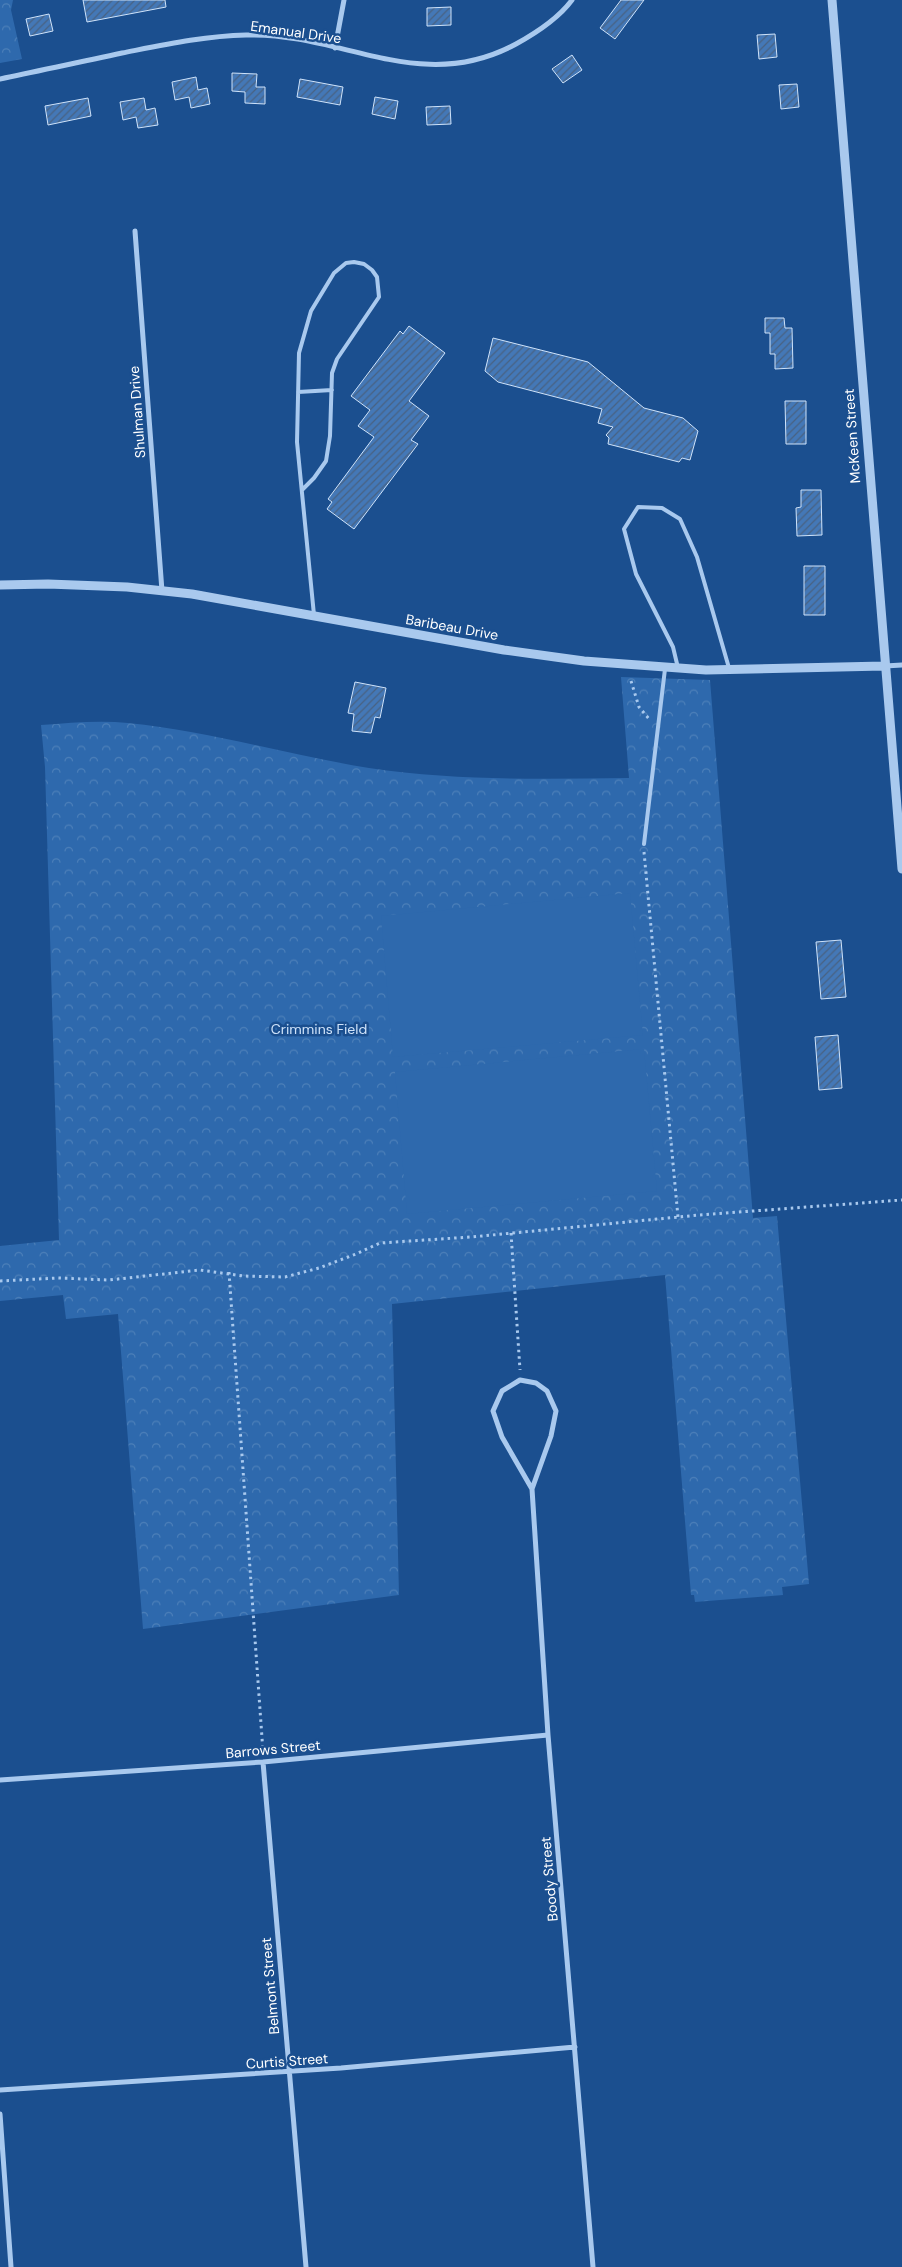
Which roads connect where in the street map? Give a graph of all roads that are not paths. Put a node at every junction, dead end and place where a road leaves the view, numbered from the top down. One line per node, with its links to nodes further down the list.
1 (344, 0): 4 (street)
2 (572, 0): 4 (street, Emanual Drive)
3 (832, 0): 14 (street, McKeen Street)
4 (335, 48): 5 (street, Emanual Drive)
5 (0, 79)
6 (134, 231): 11 (street, Shulman Drive)
7 (332, 390): 8 (lane); 8 (lane); 9 (lane)
8 (298, 392): 9 (lane)
9 (302, 490): 12 (lane)
10 (0, 585): 11 (street, Baribeau Drive)
11 (162, 591): 12 (street, Baribeau Drive)
12 (314, 615): 15 (street, Baribeau Drive)
13 (902, 665): 14 (street, Baribeau Drive)
14 (884, 666): 17 (street, Baribeau Drive); 19 (street, McKeen Street)
15 (665, 669): 16 (street, Baribeau Drive); 18 (lane)
16 (678, 669): 17 (street, Baribeau Drive); 17 (lane)
17 (730, 670)
18 (644, 844)
19 (902, 870)
20 (532, 1489): 20 (street, Boody Street); 21 (street, Boody Street)
21 (548, 1735): 22 (street, Barrows Street); 24 (street, Boody Street)
22 (264, 1762): 23 (street, Barrows Street); 25 (street, Belmont Street)
23 (0, 1780)
24 (575, 2047): 25 (street, Curtis Street); 30 (street, Boody Street)
25 (288, 2072): 26 (street, Curtis Street); 29 (street, Belmont Street)
26 (0, 2090)
27 (0, 2114): 28 (street)
28 (11, 2267)
29 (306, 2267)
30 (592, 2267)

